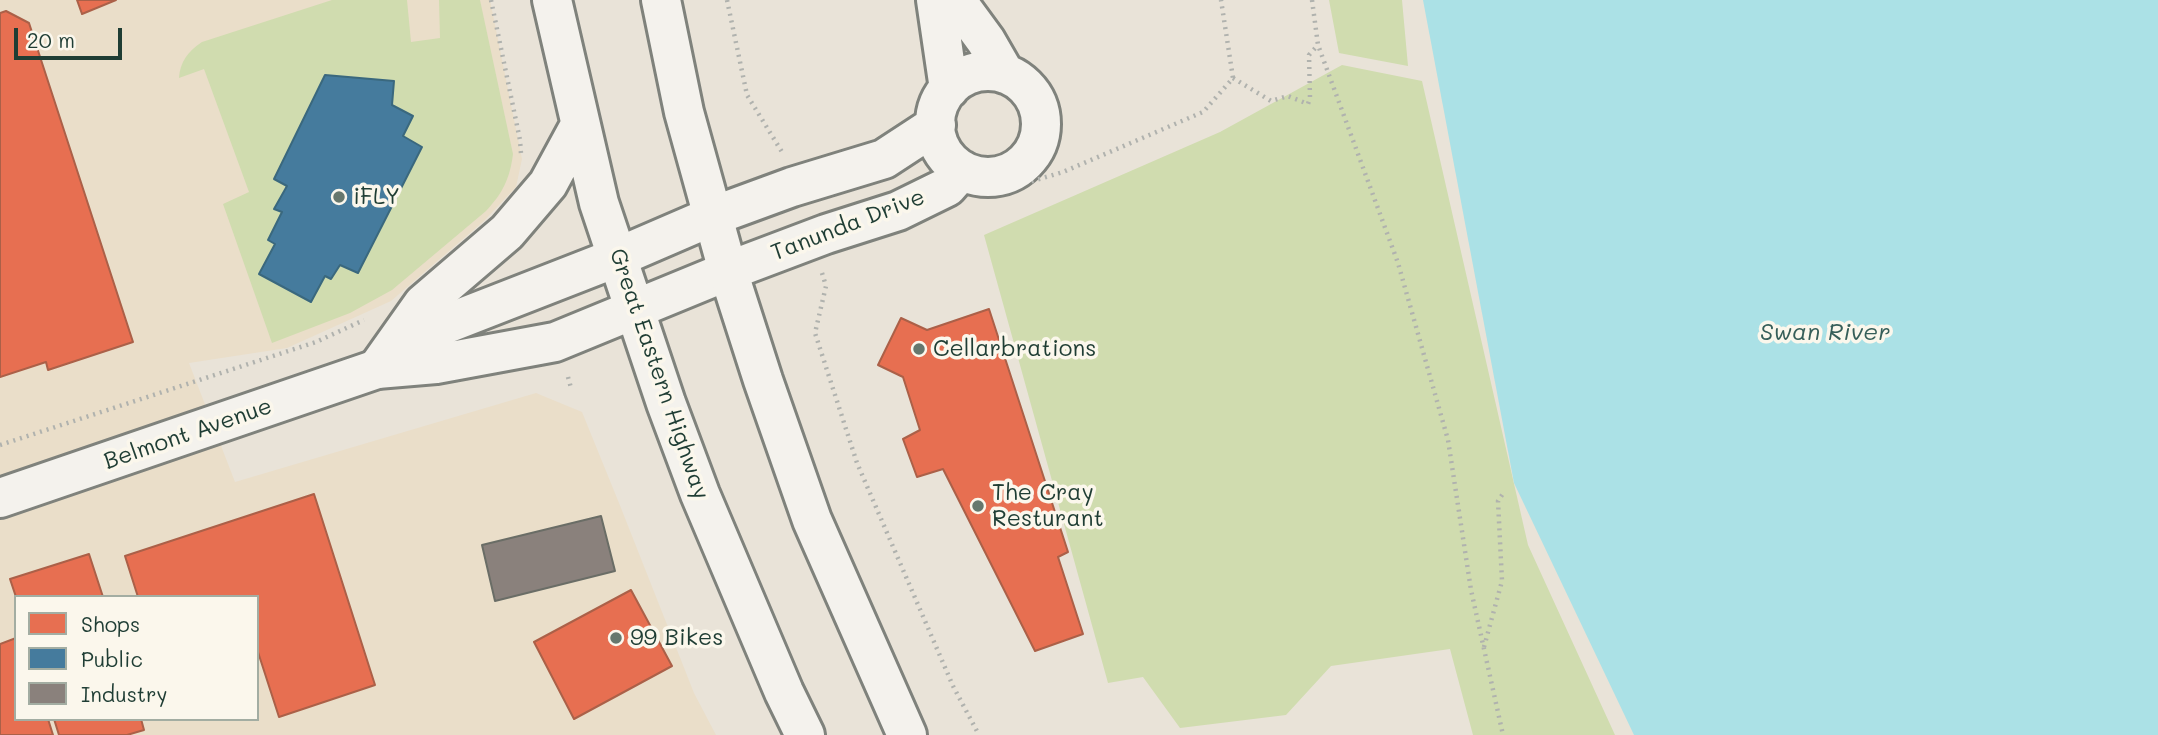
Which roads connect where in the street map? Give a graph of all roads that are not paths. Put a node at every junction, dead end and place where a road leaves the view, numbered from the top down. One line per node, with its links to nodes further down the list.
1 (552, 0): 7 (main road, Great Eastern Highway)
2 (661, 0): 10 (main road)
3 (936, 0): 6 (main road)
4 (956, 0): 5 (main road)
5 (1005, 74): 6 (main road); 9 (main road)
6 (948, 89): 8 (main road)
7 (580, 125): 11 (main road, Great Eastern Highway); 14 (main road)
8 (936, 125): 9 (main road); 10 (main road)
9 (962, 170): 12 (main road, Tanunda Drive)
10 (713, 216): 11 (main road, Belmont Avenue); 12 (main road)
11 (618, 257): 13 (main road, Great Eastern Highway); 14 (main road, Belmont Avenue)
12 (728, 271): 13 (main road, Belmont Avenue); 17 (main road)
13 (635, 310): 14 (main road, Belmont Avenue); 16 (main road, Great Eastern Highway)
14 (377, 369): 15 (main road, Belmont Avenue)
15 (0, 498)
16 (805, 735)
17 (907, 735)

